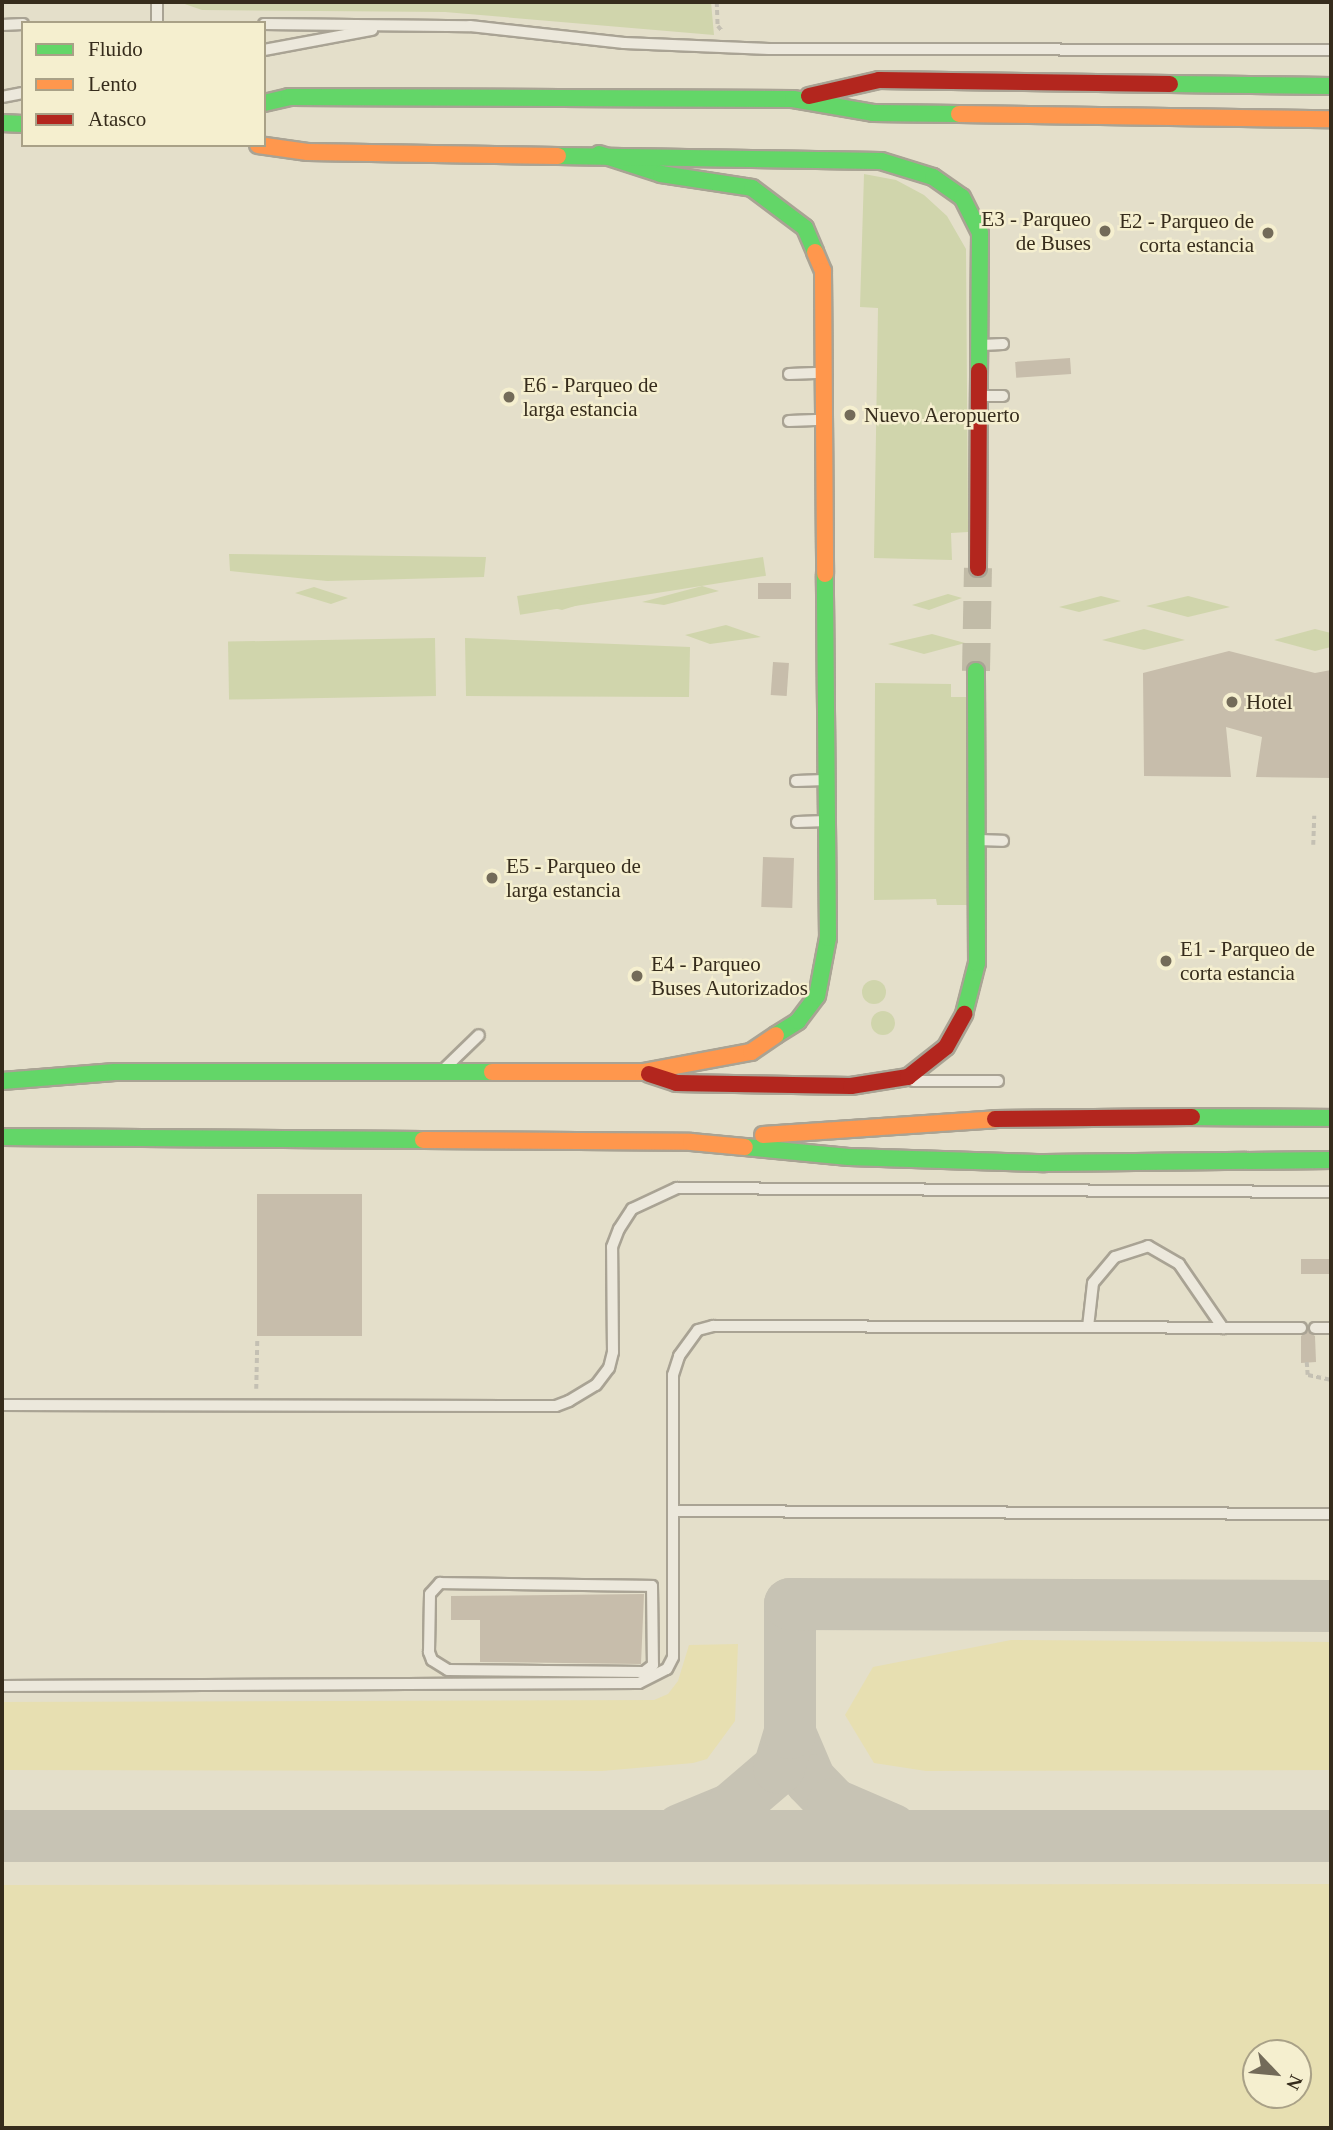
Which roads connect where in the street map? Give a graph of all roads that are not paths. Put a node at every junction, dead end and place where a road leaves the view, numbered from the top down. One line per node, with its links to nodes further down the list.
1 (157, 2): 2 (lane)
2 (157, 21)
3 (2, 24): 4 (lane)
4 (21, 24)
5 (266, 24): 6 (lane)
6 (399, 25): 7 (lane); 8 (lane)
7 (266, 50)
8 (1331, 50)
9 (1331, 86): 12 (main road)
10 (21, 93): 11 (lane)
11 (2, 97)
12 (793, 99): 13 (main road); 14 (main road)
13 (266, 103)
14 (1331, 119)
15 (2, 123): 16 (main road)
16 (21, 124)
17 (266, 146): 18 (main road)
18 (599, 154): 20 (main road); 21 (main road)
19 (1003, 344): 20 (lane)
20 (981, 345): 23 (main road)
21 (824, 373): 22 (lane); 25 (main road)
22 (789, 374)
23 (980, 396): 24 (lane); 27 (main road)
24 (1003, 396)
25 (825, 420): 26 (lane); 29 (main road)
26 (789, 421)
27 (978, 568)
28 (976, 671): 33 (main road)
29 (827, 780): 30 (lane); 31 (main road)
30 (796, 781)
31 (827, 821): 32 (lane); 35 (main road)
32 (797, 822)
33 (977, 840): 34 (lane); 41 (main road)
34 (1003, 841)
35 (828, 938): 36 (lane); 39 (main road)
36 (814, 952)
37 (479, 1035): 38 (lane)
38 (443, 1070): 39 (main road); 40 (main road)
39 (643, 1072): 41 (main road)
40 (2, 1081)
41 (897, 1081): 42 (lane)
42 (998, 1082)
43 (1331, 1118): 45 (main road)
44 (2, 1137): 45 (main road)
45 (691, 1142): 46 (main road)
46 (1331, 1160)
47 (1331, 1192): 53 (lane)
48 (1088, 1327): 49 (lane); 49 (lane); 54 (lane)
49 (1223, 1328): 50 (lane)
50 (1301, 1328)
51 (1315, 1328): 52 (lane)
52 (1331, 1328)
53 (2, 1405)
54 (673, 1511): 55 (lane); 56 (lane)
55 (1331, 1514)
56 (537, 1678): 56 (lane); 57 (lane)
57 (2, 1686)

